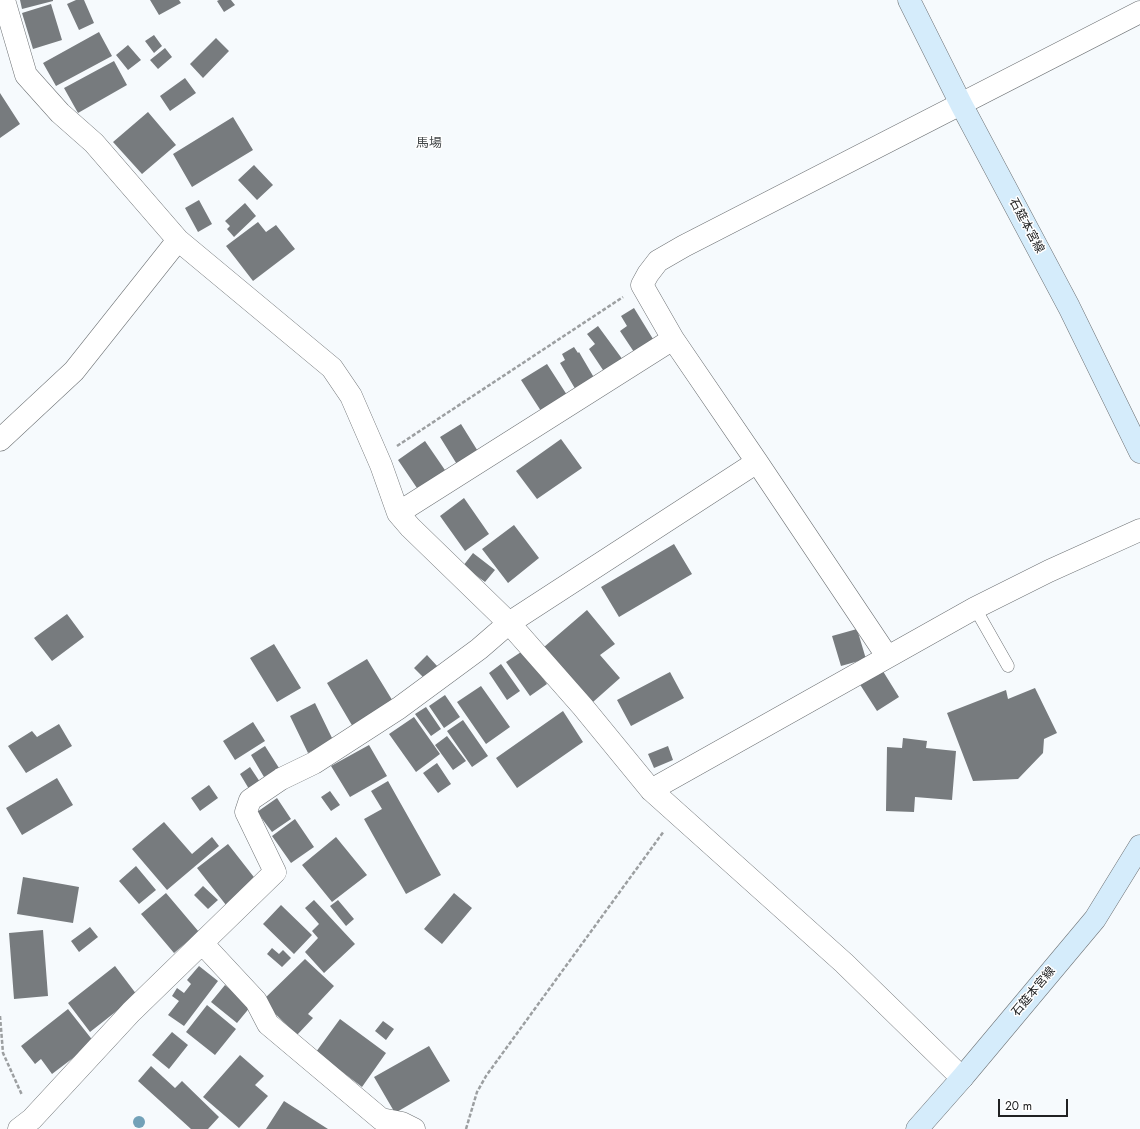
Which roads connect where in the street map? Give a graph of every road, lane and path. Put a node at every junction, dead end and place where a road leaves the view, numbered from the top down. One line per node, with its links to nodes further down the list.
1 (4, 0): 5 (street)
2 (909, 0): 4 (main road, 石筵本宮線)
3 (1140, 12): 4 (street)
4 (961, 104): 6 (street); 9 (main road, 石筵本宮線)
5 (178, 240): 8 (street); 10 (street)
6 (642, 284): 7 (street); 10 (path)
7 (673, 340): 11 (street); 12 (street)
8 (0, 440)
9 (1140, 452)
10 (378, 458): 12 (street)
11 (757, 462): 15 (street); 16 (street)
12 (398, 513): 15 (street)
13 (1140, 530): 14 (street)
14 (975, 608): 16 (street); 17 (lane)
15 (509, 623): 18 (street); 21 (street)
16 (887, 656): 18 (street)
17 (1008, 666)
18 (650, 790): 19 (street)
19 (677, 813): 23 (street); 26 (path)
20 (1140, 846): 23 (main road, 石筵本宮線)
21 (202, 943): 24 (street); 25 (street)
22 (0, 1016): 24 (path)
23 (962, 1078): 27 (main road, 石筵本宮線)
24 (33, 1126)
25 (414, 1129)
26 (466, 1129)
27 (917, 1129)

